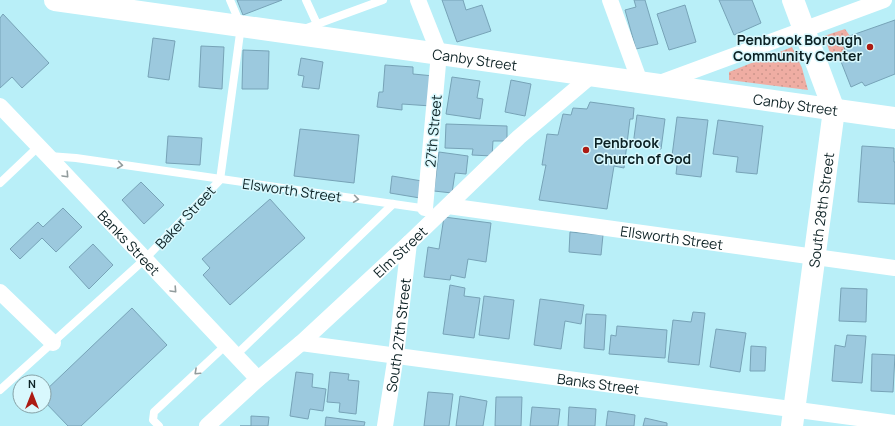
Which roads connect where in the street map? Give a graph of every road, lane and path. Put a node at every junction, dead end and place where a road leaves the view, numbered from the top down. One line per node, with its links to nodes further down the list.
1 (55, 0): 10 (main road, Canby Street)
2 (230, 0): 10 (lane)
3 (306, 0): 9 (lane)
4 (383, 0): 9 (lane)
5 (418, 0): 13 (street)
6 (610, 0): 15 (street)
7 (793, 0): 11 (main road, South 28th Street)
8 (884, 0): 11 (street)
9 (317, 24): 12 (lane)
10 (241, 26): 12 (main road, Canby Street); 20 (lane, Baker Street)
11 (804, 29): 15 (street); 17 (main road, South 28th Street)
12 (292, 33): 13 (main road, Canby Street)
13 (440, 54): 14 (main road, Canby Street); 23 (street, 27th Street)
14 (591, 76): 15 (main road, Canby Street); 23 (street, Elm Street)
15 (648, 83): 17 (main road, Canby Street)
16 (0, 106): 19 (street, Banks Street)
17 (834, 110): 18 (main road, Canby Street); 25 (main road, South 28th Street)
18 (895, 118)
19 (43, 151): 20 (lane, Elsworth Street, one-way to 20); 21 (lane); 26 (street, Banks Street, one-way to 26)
20 (220, 180): 22 (lane, Elsworth Street, one-way to 22); 26 (lane, Baker Street)
21 (0, 183)
22 (393, 204): 23 (lane, Elsworth Street); 31 (lane)
23 (437, 210): 24 (street, Elm Street); 25 (street, Ellsworth Street)
24 (409, 243): 30 (street, Elm Street); 32 (street, South 27th Street)
25 (814, 256): 27 (street, Ellsworth Street); 35 (main road, South 28th Street)
26 (145, 260): 29 (lane, Baker Street); 31 (street, Banks Street, one-way to 31)
27 (895, 268)
28 (0, 292): 29 (street)
29 (53, 343): 34 (lane, Baker Street)
30 (301, 343): 32 (street, Banks Street); 33 (street, Elm Street)
31 (231, 351): 33 (street, Banks Street); 37 (lane, one-way to 37)
32 (396, 355): 35 (street, Banks Street); 39 (street, South 27th Street)
33 (258, 379): 38 (street, Elm Street)
34 (0, 390)
35 (793, 418): 36 (street, Banks Street)
36 (895, 423)
37 (159, 426)
38 (207, 426)
39 (385, 426)

